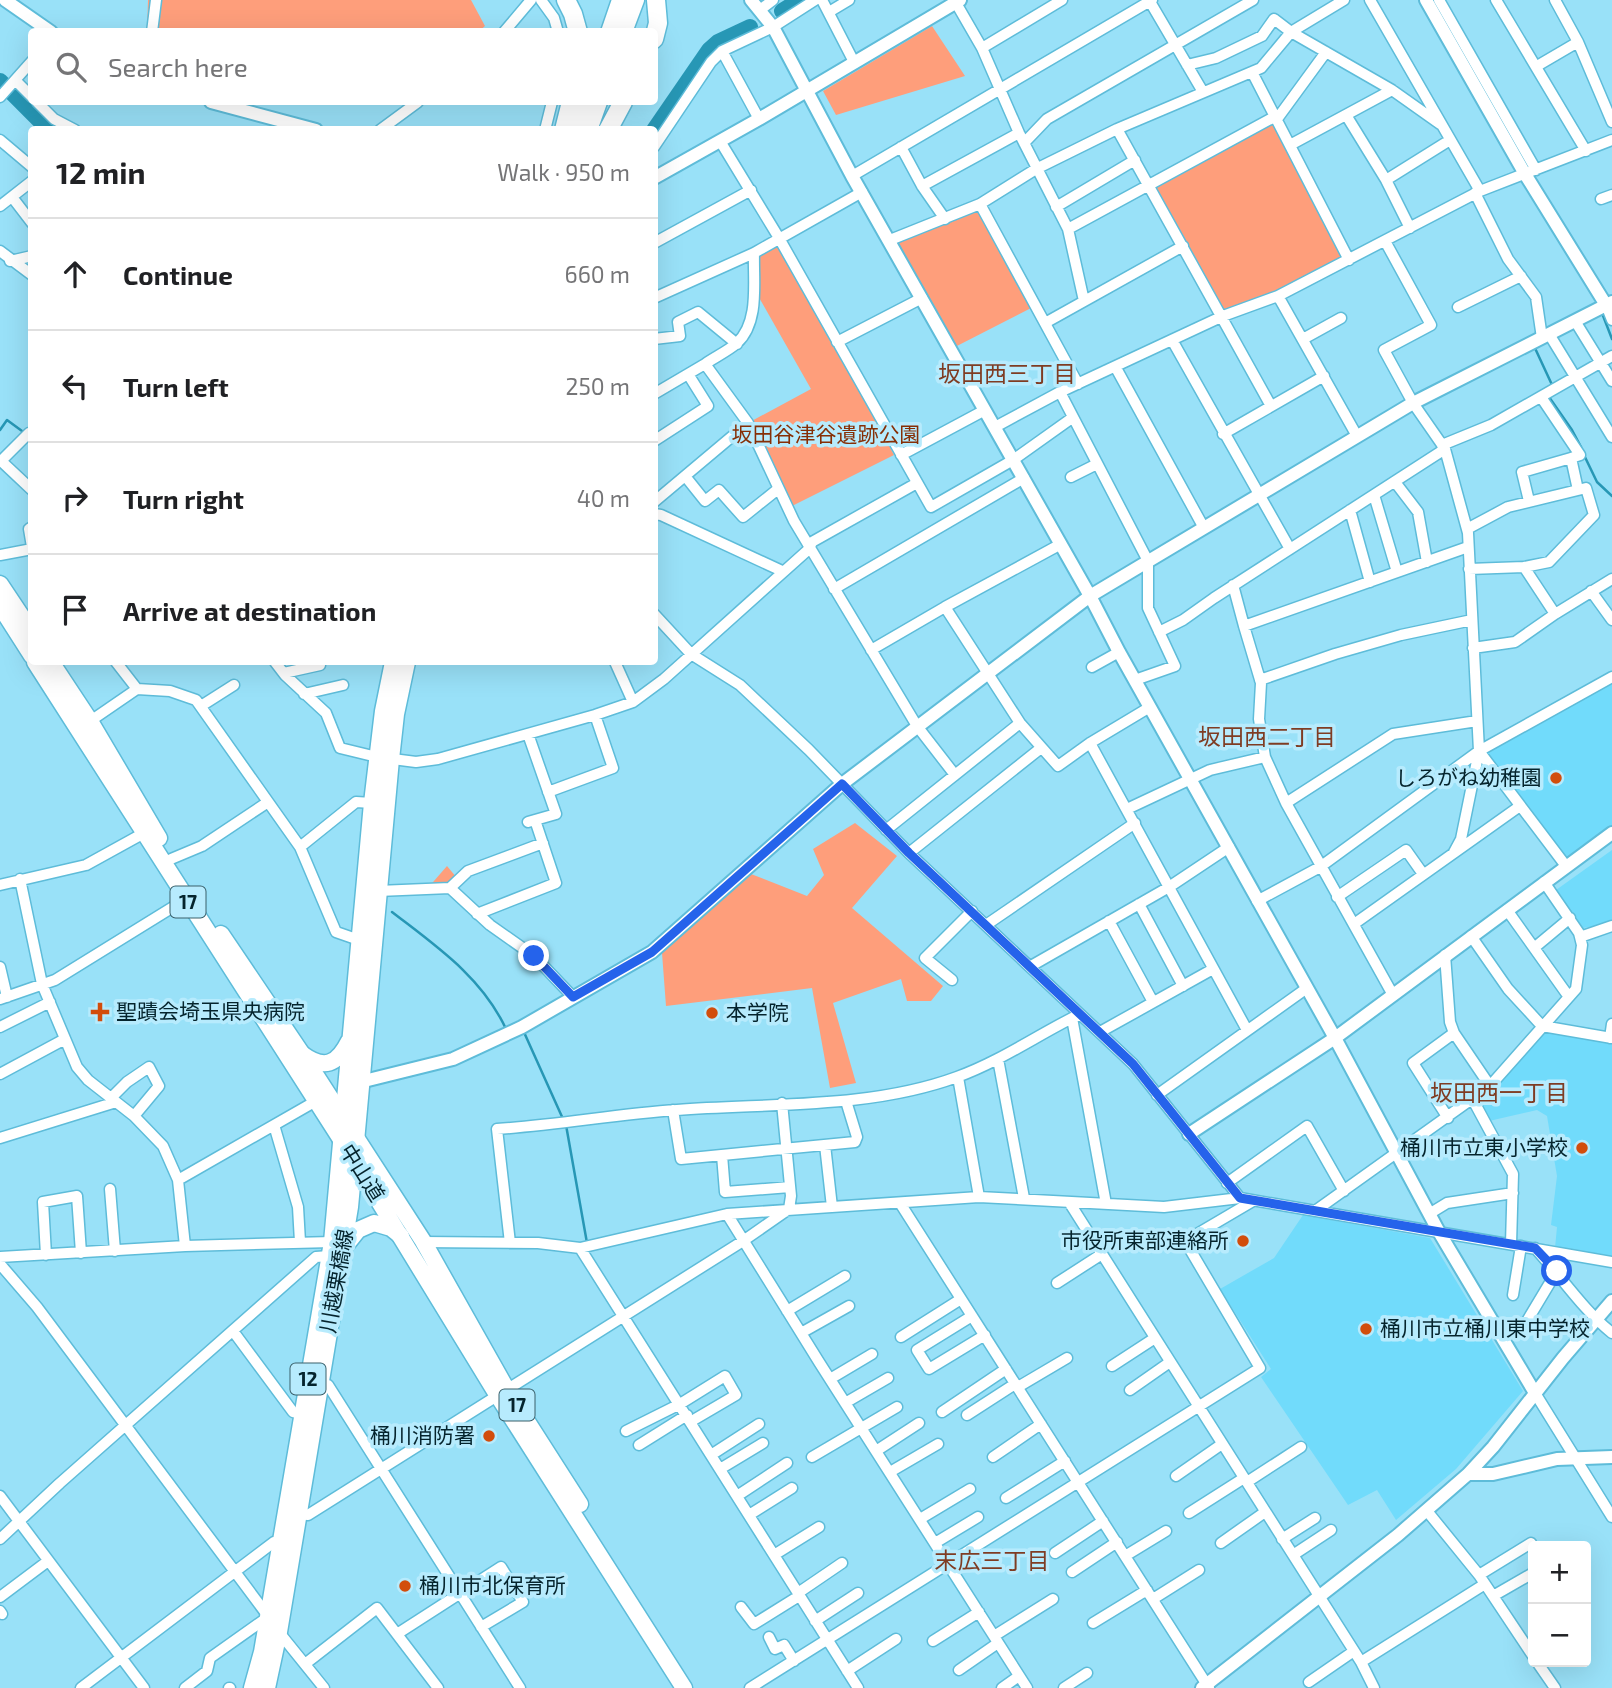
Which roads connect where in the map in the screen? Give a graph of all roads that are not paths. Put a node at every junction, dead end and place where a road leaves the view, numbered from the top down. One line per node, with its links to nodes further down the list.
1 (5, 0): 26 (street)
2 (156, 0): 27 (street)
3 (531, 0): 28 (street)
4 (541, 0): 29 (street)
5 (566, 0): 30 (highway)
6 (620, 0): 31 (main road)
7 (636, 0): 32 (main road)
8 (656, 0): 33 (highway)
9 (774, 0): 23 (street)
10 (815, 0): 25 (street)
11 (822, 0): 24 (street)
12 (849, 0): 24 (street)
13 (1062, 0): 37 (street)
14 (1150, 0): 36 (street); 46 (street)
15 (1253, 0): 36 (street)
16 (1344, 0): 34 (street)
17 (1370, 0): 64 (street)
18 (1426, 0): 88 (street)
19 (1439, 0): 88 (street)
20 (1496, 0): 43 (street)
21 (1555, 0): 35 (street)
22 (958, 1): 37 (street); 40 (street)
23 (756, 5): 25 (street)
24 (829, 12): 40 (street)
25 (773, 27): 38 (street); 47 (street)
26 (45, 28)
27 (152, 28)
28 (507, 28)
29 (557, 28)
30 (577, 28)
31 (610, 28)
32 (626, 28)
33 (656, 28)
34 (1291, 32): 39 (street); 41 (street); 44 (street)
35 (1578, 42): 43 (street); 63 (street)
36 (1175, 45): 41 (street); 80 (street)
37 (982, 48): 46 (street)
38 (722, 51): 62 (street); 78 (street)
39 (1326, 52): 48 (street); 61 (street)
40 (854, 62): 47 (street)
41 (1187, 65): 49 (street)
42 (28, 66): 45 (street)
43 (1536, 66): 83 (street)
44 (1252, 72): 49 (street); 61 (street)
45 (16, 81): 50 (street); 51 (street)
46 (1001, 89): 74 (street); 82 (street)
47 (806, 90): 62 (street); 90 (street)
48 (1392, 90): 60 (street); 64 (street)
49 (1203, 92): 73 (street)
50 (28, 93)
51 (1, 95)
52 (40, 105): 65 (street)
53 (222, 105): 66 (street)
54 (414, 105): 67 (street)
55 (551, 105): 68 (street)
56 (570, 105): 69 (highway)
57 (583, 105): 70 (main road)
58 (598, 105): 71 (main road)
59 (621, 105): 72 (highway)
60 (1346, 115): 81 (street); 91 (street)
61 (1277, 117): 81 (street); 93 (street)
62 (759, 119): 79 (street)
63 (1612, 122)
64 (1440, 124): 76 (street)
65 (68, 126)
66 (301, 126)
67 (385, 126)
68 (546, 126)
69 (565, 126)
70 (576, 126)
71 (590, 126)
72 (610, 126)
73 (1117, 129): 85 (street); 87 (street)
74 (1018, 132): 80 (street); 94 (street)
75 (0, 140): 84 (street)
76 (1450, 140): 91 (street); 97 (street)
77 (1612, 140): 83 (street)
78 (658, 141)
79 (720, 141): 89 (street); 95 (street)
80 (1024, 144): 87 (street)
81 (1290, 145): 116 (street)
82 (901, 147): 90 (street); 94 (street)
83 (1586, 151): 88 (street)
84 (4, 152): 86 (street)
85 (1135, 160): 93 (street); 103 (street)
86 (28, 165)
87 (1036, 169): 101 (street); 103 (street)
88 (1531, 172): 97 (street); 124 (street)
89 (658, 176)
90 (852, 176): 96 (street)
91 (1386, 180): 106 (street)
92 (28, 184): 99 (street)
93 (1149, 185): 107 (street); 112 (street)
94 (922, 186): 105 (street)
95 (751, 190): 108 (street); 110 (street)
96 (862, 192): 108 (street); 109 (street)
97 (1478, 192): 106 (street); 119 (street)
98 (1612, 195): 100 (street)
99 (12, 197): 102 (street); 104 (street)
100 (1601, 199)
101 (980, 204): 105 (street); 130 (street)
102 (0, 206)
103 (1056, 207): 107 (street)
104 (28, 218)
105 (945, 219): 109 (street)
106 (1410, 228): 111 (street)
107 (1068, 229): 123 (street)
108 (779, 238): 114 (street); 135 (street)
109 (890, 240): 122 (street)
110 (658, 241)
111 (1385, 241): 116 (street); 149 (street)
112 (1183, 246): 123 (street); 126 (street)
113 (0, 251): 117 (street)
114 (754, 253): 120 (street); 136 (street)
115 (28, 257): 117 (street)
116 (1349, 260): 121 (street)
117 (10, 261): 118 (street)
118 (28, 272)
119 (1521, 276): 125 (street); 131 (street)
120 (658, 296)
121 (1278, 296): 126 (street); 133 (street)
122 (922, 298): 135 (street); 151 (street)
123 (1084, 302): 130 (street)
124 (1609, 304): 128 (street); 129 (street)
125 (1458, 307)
126 (1223, 316): 134 (street); 150 (street)
127 (1341, 318): 133 (street)
128 (1576, 320): 131 (street); 138 (street)
129 (1612, 320)
130 (1045, 323): 145 (street)
131 (1545, 336): 143 (street); 149 (street)
132 (658, 339): 136 (street)
133 (1303, 339): 142 (street)
134 (1172, 340): 140 (street); 156 (street)
135 (838, 342): 161 (street)
136 (737, 344): 139 (street)
137 (1612, 356): 138 (street)
138 (1600, 362): 143 (street); 144 (street)
139 (705, 364): 141 (street); 153 (street)
140 (1116, 368): 145 (street); 180 (street)
141 (688, 374): 146 (street); 159 (street)
142 (1324, 376): 150 (street); 157 (street)
143 (1576, 377): 148 (street); 158 (street)
144 (1612, 381)
145 (1078, 384): 147 (street)
146 (658, 392)
147 (1060, 392): 152 (street); 154 (street)
148 (1541, 397): 160 (street); 162 (street)
149 (1413, 403): 157 (street); 160 (street)
150 (1271, 407): 156 (street)
151 (985, 410): 154 (street); 161 (street)
152 (1072, 418): 163 (street); 165 (street)
153 (748, 424): 166 (street); 172 (street)
154 (995, 427): 163 (street)
155 (28, 434): 164 (street)
156 (1223, 434): 174 (street)
157 (1357, 436): 174 (street)
158 (1612, 437)
159 (658, 438)
160 (1444, 447): 169 (street); 181 (street)
161 (901, 455): 170 (street)
162 (1571, 458): 173 (street); 177 (street)
163 (1013, 460): 168 (street); 170 (street)
164 (1, 461): 171 (street)
165 (1097, 464): 167 (street); 188 (street)
166 (685, 476): 172 (street); 176 (street)
167 (1070, 477)
168 (1024, 478): 182 (street); 198 (street)
169 (1395, 482): 175 (street); 189 (street)
170 (917, 483): 184 (street)
171 (28, 486)
172 (778, 489): 184 (street)
173 (1578, 490): 177 (street); 190 (street)
174 (1258, 495): 180 (street); 186 (street)
175 (1374, 495): 178 (street); 193 (street)
176 (658, 499)
177 (1529, 501): 181 (street)
178 (1350, 510): 186 (street); 195 (street)
179 (658, 515): 192 (street)
180 (1204, 528): 188 (street)
181 (1467, 529): 183 (street)
182 (1061, 544): 200 (street); 202 (street)
183 (1468, 547): 189 (street); 191 (street)
184 (809, 548): 192 (street); 198 (street)
185 (28, 549): 187 (street)
186 (1290, 549): 197 (street)
187 (0, 555)
188 (1148, 561): 200 (street); 209 (street)
189 (1427, 562): 193 (street)
190 (1524, 567): 191 (street); 203 (street)
191 (1469, 569): 205 (street)
192 (782, 571): 214 (street)
193 (1397, 572): 195 (street)
194 (1612, 579): 199 (street)
195 (1370, 582): 208 (street)
196 (0, 584): 207 (main road)
197 (1233, 585): 208 (street); 209 (street)
198 (834, 589): 212 (street)
199 (1591, 591): 203 (street); 206 (street)
200 (1090, 596): 213 (street); 225 (street)
201 (0, 606): 211 (main road)
202 (945, 607): 212 (street); 225 (street)
203 (1555, 614): 210 (street)
204 (658, 618): 214 (street)
205 (1472, 620): 210 (street); 228 (street)
206 (1612, 621)
207 (28, 626)
208 (1244, 626): 228 (street)
209 (1159, 632): 227 (street)
210 (1473, 648): 237 (street)
211 (28, 650)
212 (871, 650): 240 (street)
213 (1119, 652): 223 (street); 227 (street)
214 (691, 654): 233 (street); 249 (street)
215 (37, 665): 239 (main road, 中山道 / 17)
216 (53, 665): 239 (main road, 中山道 / 17)
217 (118, 665): 231 (street)
218 (277, 665): 224 (street)
219 (316, 665): 224 (street)
220 (393, 665): 246 (main road, 川越栗橋線 / 12)
221 (406, 665): 246 (main road, 川越栗橋線 / 12)
222 (616, 665): 233 (street)
223 (1092, 667)
224 (284, 673): 232 (street)
225 (988, 673): 238 (street); 240 (street)
226 (1612, 677): 244 (street)
227 (1135, 680): 235 (street)
228 (1260, 680): 245 (street)
229 (234, 685): 234 (street)
230 (343, 685): 232 (street)
231 (137, 689): 234 (street); 239 (street)
232 (304, 694): 246 (street)
233 (633, 702): 236 (street)
234 (201, 706): 251 (street)
235 (1150, 707): 242 (street); 248 (street)
236 (595, 715): 241 (street); 250 (street)
237 (1477, 721): 244 (street); 253 (street)
238 (1020, 723): 243 (street); 247 (street)
239 (84, 726): 258 (main road, 中山道 / 17); 265 (main road, 中山道 / 17)
240 (917, 726): 247 (street); 249 (street)
241 (528, 734): 246 (street); 250 (street)
242 (1090, 743): 243 (street); 255 (street)
243 (1041, 748): 264 (street)
244 (1479, 751): 254 (street); 263 (street); 267 (street)
245 (1265, 757): 248 (street); 253 (street)
246 (384, 758): 252 (main road, 川越栗橋線 / 12); 274 (main road, 川越栗橋線 / 12)
247 (955, 775): 257 (street)
248 (1189, 780): 255 (street); 262 (street)
249 (842, 784): 257 (street); 300 (street)
250 (548, 792): 260 (street)
251 (268, 802): 261 (street); 265 (street)
252 (372, 803): 261 (street); 289 (main road, 川越栗橋線 / 12)
253 (1286, 803): 267 (street)
254 (1521, 806): 263 (street); 266 (street)
255 (1127, 809): 256 (street)
256 (1135, 823): 272 (street); 285 (street)
257 (886, 830): 264 (street)
258 (144, 833): 269 (street); 276 (main road, 中山道 / 17)
259 (1612, 833): 266 (street)
260 (542, 843): 273 (street); 281 (street)
261 (300, 847): 289 (street)
262 (1229, 847): 272 (street); 277 (street)
263 (1454, 852): 268 (street)
264 (909, 853): 280 (street)
265 (171, 859): 316 (main road, 中山道 / 17)
266 (1566, 866): 270 (street)
267 (1320, 867): 275 (street); 277 (street)
268 (1423, 874): 275 (street); 284 (street)
269 (20, 879): 271 (street); 296 (street)
270 (1544, 882): 279 (street); 282 (street)
271 (0, 885)
272 (1168, 887): 278 (street); 294 (street)
273 (450, 888): 274 (street); 281 (street)
274 (378, 891): 320 (main road, 川越栗橋線 / 12)
275 (1337, 897): 284 (street)
276 (186, 899): 296 (street); 325 (main road, 中山道 / 17)
277 (1257, 901): 298 (street)
278 (1139, 904): 283 (street); 297 (street)
279 (1507, 910): 287 (street); 290 (street)
280 (972, 911): 285 (street); 295 (street)
281 (477, 914): 300 (street)
282 (1570, 918): 288 (street); 290 (street)
283 (1109, 921): 293 (street); 304 (street)
284 (1354, 924): 299 (street)
285 (986, 925): 293 (street)
286 (1612, 926): 288 (street)
287 (1471, 936): 291 (street); 307 (street)
288 (1580, 937): 301 (street)
289 (359, 940): 312 (main road, 川越栗橋線 / 12)
290 (1534, 948): 301 (street)
291 (1446, 955): 299 (street); 311 (street)
292 (0, 967): 302 (street)
293 (1031, 967): 305 (street)
294 (1213, 969): 297 (street); 309 (street)
295 (952, 980)
296 (42, 984): 302 (street); 303 (street)
297 (1183, 986): 304 (street)
298 (1307, 988): 309 (street); 313 (street)
299 (1393, 995): 313 (street)
300 (573, 997): 320 (street)
301 (1569, 997): 307 (street)
302 (3, 998)
303 (50, 1002): 308 (street); 315 (street)
304 (1153, 1002): 310 (street)
305 (1076, 1016): 310 (street); 317 (street); 353 (street)
306 (1612, 1024): 314 (street)
307 (1542, 1026): 314 (street); 321 (street)
308 (0, 1027)
309 (1247, 1030): 322 (street)
310 (1100, 1032): 322 (street)
311 (1454, 1033): 321 (street); 330 (street)
312 (351, 1036): 316 (main road); 331 (main road, 川越栗橋線 / 12)
313 (1335, 1038): 333 (street); 338 (street)
314 (1611, 1038)
315 (65, 1039): 318 (street); 323 (street)
316 (302, 1054): 331 (main road, 中山道 / 17)
317 (998, 1059): 319 (street); 348 (street)
318 (0, 1074)
319 (958, 1077): 326 (street); 347 (street)
320 (360, 1082): 335 (main road, 川越栗橋線 / 12)
321 (1490, 1087): 324 (street)
322 (1157, 1095): 333 (street)
323 (113, 1100): 329 (street); 329 (street); 334 (street)
324 (1473, 1100): 330 (street); 346 (street)
325 (316, 1101): 332 (street); 335 (main road, 中山道 / 17)
326 (846, 1101): 327 (street); 336 (street)
327 (782, 1103): 328 (street); 337 (street)
328 (674, 1110): 339 (street); 364 (street)
329 (134, 1116): 341 (street)
330 (1448, 1118): 338 (street)
331 (344, 1119): 335 (main road, 川越栗橋線 / 12)
332 (274, 1125): 341 (street); 363 (street)
333 (1189, 1134): 342 (street)
334 (0, 1138)
335 (349, 1140): 340 (main road, 中山道 / 17); 361 (main road, 中山道 / 17); 369 (main road, 川越栗橋線 / 12)
336 (825, 1145): 337 (street); 354 (street)
337 (786, 1149): 339 (street); 343 (street)
338 (1396, 1154): 345 (street); 358 (street)
339 (722, 1155): 343 (street)
340 (354, 1161): 360 (main road, 中山道 / 17); 369 (main road, 川越栗橋線 / 12)
341 (178, 1180): 366 (street)
342 (1227, 1183): 345 (street); 349 (street)
343 (790, 1187): 355 (street)
344 (110, 1189): 370 (street)
345 (1344, 1191): 356 (street)
346 (1513, 1193): 358 (street); 365 (street)
347 (979, 1197): 348 (street); 352 (street)
348 (1024, 1198): 351 (street)
349 (1240, 1198): 350 (street); 353 (street)
350 (1253, 1200): 356 (street); 409 (street)
351 (1069, 1202): 353 (street); 372 (street)
352 (900, 1203): 354 (street); 381 (street)
353 (1106, 1204)
354 (832, 1207): 355 (street)
355 (789, 1209): 357 (street); 362 (street)
356 (1315, 1211): 359 (street)
357 (727, 1214): 362 (street); 367 (street)
358 (1429, 1214): 359 (street)
359 (1439, 1232): 365 (street); 406 (street)
360 (404, 1240): 361 (street); 369 (main road); 405 (main road, 中山道 / 17)
361 (423, 1241): 364 (street); 405 (main road, 中山道 / 17)
362 (743, 1241): 384 (street); 385 (street)
363 (300, 1242): 366 (street); 369 (street)
364 (509, 1243): 367 (street)
365 (1516, 1245): 368 (street); 380 (street)
366 (186, 1246): 370 (street)
367 (580, 1248): 385 (street)
368 (1535, 1248): 375 (street); 377 (street)
369 (335, 1249): 388 (street); 402 (main road, 川越栗橋線 / 12); 412 (main road, 川越栗橋線 / 12)
370 (116, 1251): 371 (street)
371 (80, 1253): 373 (street); 373 (street)
372 (1102, 1254): 379 (street); 394 (street)
373 (47, 1255): 374 (street)
374 (0, 1257)
375 (1612, 1262)
376 (0, 1264): 418 (street)
377 (1557, 1271): 387 (street); 389 (street)
378 (845, 1276): 384 (street)
379 (1057, 1283)
380 (1513, 1296)
381 (961, 1299): 386 (street); 393 (street)
382 (1612, 1301): 387 (street)
383 (849, 1306): 390 (street)
384 (787, 1311): 390 (street)
385 (624, 1316): 405 (street); 408 (street)
386 (972, 1316): 392 (street); 392 (street)
387 (1595, 1320): 391 (street); 406 (street)
388 (233, 1331): 412 (street); 418 (street)
389 (1521, 1331)
390 (801, 1333): 401 (street)
391 (1612, 1333)
392 (985, 1335): 399 (street)
393 (901, 1337)
394 (1155, 1338): 397 (street); 398 (street)
395 (872, 1354): 401 (street)
396 (1067, 1358): 403 (street)
397 (1170, 1362): 404 (street); 409 (street)
398 (1112, 1366)
399 (1006, 1369): 403 (street); 411 (street)
400 (888, 1378): 407 (street)
401 (830, 1380): 407 (street)
402 (319, 1384): 435 (street); 449 (main road, 川越栗橋線 / 12)
403 (1017, 1385): 413 (street); 417 (street)
404 (1130, 1390)
405 (503, 1393): 435 (street); 521 (main road, 中山道 / 17); 522 (main road, 中山道 / 17)
406 (1535, 1393): 430 (street); 437 (street)
407 (845, 1403): 419 (street)
408 (680, 1404): 414 (street); 414 (street); 420 (street)
409 (1198, 1406): 423 (street); 440 (street)
410 (897, 1407): 419 (street)
411 (942, 1412)
412 (302, 1413): 463 (main road, 川越栗橋線 / 12)
413 (967, 1415)
414 (689, 1418): 424 (street); 427 (street)
415 (919, 1423): 426 (street)
416 (759, 1424): 427 (street)
417 (1041, 1424): 429 (street); 432 (street)
418 (126, 1426): 456 (street); 474 (street)
419 (861, 1428): 426 (street); 428 (street)
420 (626, 1431)
421 (763, 1443): 434 (street)
422 (938, 1444): 436 (street)
423 (1222, 1444): 438 (street); 439 (street)
424 (639, 1445)
425 (1301, 1447): 439 (street)
426 (876, 1451): 436 (street)
427 (711, 1455): 434 (street)
428 (812, 1457)
429 (993, 1457)
430 (1573, 1457): 431 (street); 437 (street); 452 (street)
431 (1612, 1457)
432 (1065, 1461): 440 (street); 445 (street)
433 (787, 1463): 444 (street)
434 (720, 1469): 444 (street)
435 (383, 1470): 449 (street); 480 (street)
436 (890, 1472): 454 (street)
437 (1468, 1474): 446 (street)
438 (1176, 1476)
439 (1245, 1480): 447 (street); 448 (street)
440 (1078, 1482): 455 (street); 473 (street)
441 (792, 1488): 450 (street)
442 (970, 1489): 454 (street)
443 (0, 1496): 456 (street)
444 (737, 1496): 450 (street)
445 (1006, 1498)
446 (1427, 1511): 478 (street); 485 (street)
447 (1265, 1512): 461 (street); 465 (street)
448 (1189, 1513)
449 (299, 1514): 493 (main road, 川越栗橋線 / 12)
450 (749, 1516): 468 (street)
451 (978, 1517): 464 (street)
452 (1612, 1517)
453 (1315, 1518): 461 (street)
454 (920, 1519): 464 (street)
455 (1103, 1521): 462 (street); 467 (street)
456 (20, 1522): 460 (street); 471 (street)
457 (819, 1527): 468 (street)
458 (1331, 1530): 469 (street)
459 (1166, 1531): 470 (street)
460 (0, 1539)
461 (1282, 1539): 469 (street)
462 (1117, 1542): 470 (street); 476 (street)
463 (281, 1543): 474 (street); 489 (main road, 川越栗橋線 / 12)
464 (935, 1543): 473 (street)
465 (1221, 1543)
466 (1528, 1545): 478 (street)
467 (1055, 1553)
468 (774, 1555): 482 (street)
469 (1293, 1555): 485 (street)
470 (1125, 1556): 481 (street)
471 (48, 1561): 484 (street); 502 (street)
472 (842, 1563): 482 (street)
473 (948, 1563): 488 (street); 498 (street)
474 (236, 1570): 489 (street); 502 (street)
475 (1199, 1570): 481 (street)
476 (1072, 1572)
477 (1528, 1576): 483 (street)
478 (1482, 1580): 483 (street); 504 (street)
479 (859, 1592): 490 (street)
480 (460, 1593): 492 (street); 492 (street); 494 (street)
481 (1150, 1594): 491 (street); 513 (street)
482 (799, 1595): 487 (street); 490 (street)
483 (1493, 1596): 500 (street)
484 (0, 1597)
485 (1319, 1597): 501 (street); 513 (street)
486 (1052, 1599): 497 (street)
487 (741, 1607)
488 (979, 1612): 497 (street); 499 (street)
489 (268, 1617): 493 (street); 516 (street); 517 (main road, 川越栗橋線 / 12)
490 (815, 1621): 498 (street)
491 (1093, 1623)
492 (481, 1627): 520 (street)
493 (279, 1632): 505 (street); 518 (main road, 川越栗橋線 / 12)
494 (397, 1634): 505 (street); 512 (street)
495 (769, 1637): 503 (street)
496 (896, 1639): 508 (street)
497 (996, 1639): 507 (street); 510 (street)
498 (827, 1640): 503 (street); 508 (street)
499 (933, 1641)
500 (1528, 1648)
501 (1354, 1651): 504 (street); 511 (street)
502 (121, 1657): 514 (street); 515 (street)
503 (794, 1661): 523 (street)
504 (1361, 1662): 528 (street)
505 (305, 1664): 519 (street)
506 (1540, 1667): 529 (street)
507 (959, 1670)
508 (846, 1671): 524 (street)
509 (1087, 1674): 527 (street)
510 (1019, 1676): 525 (street); 526 (street)
511 (1309, 1682)
512 (434, 1687)
513 (1206, 1687)
514 (80, 1688)
515 (144, 1688)
516 (185, 1688)
517 (253, 1688)
518 (267, 1688)
519 (324, 1688)
520 (520, 1688)
521 (684, 1688)
522 (696, 1688)
523 (750, 1688)
524 (858, 1688)
525 (1002, 1688)
526 (1027, 1688)
527 (1064, 1688)
528 (1374, 1688)
529 (1555, 1688)

